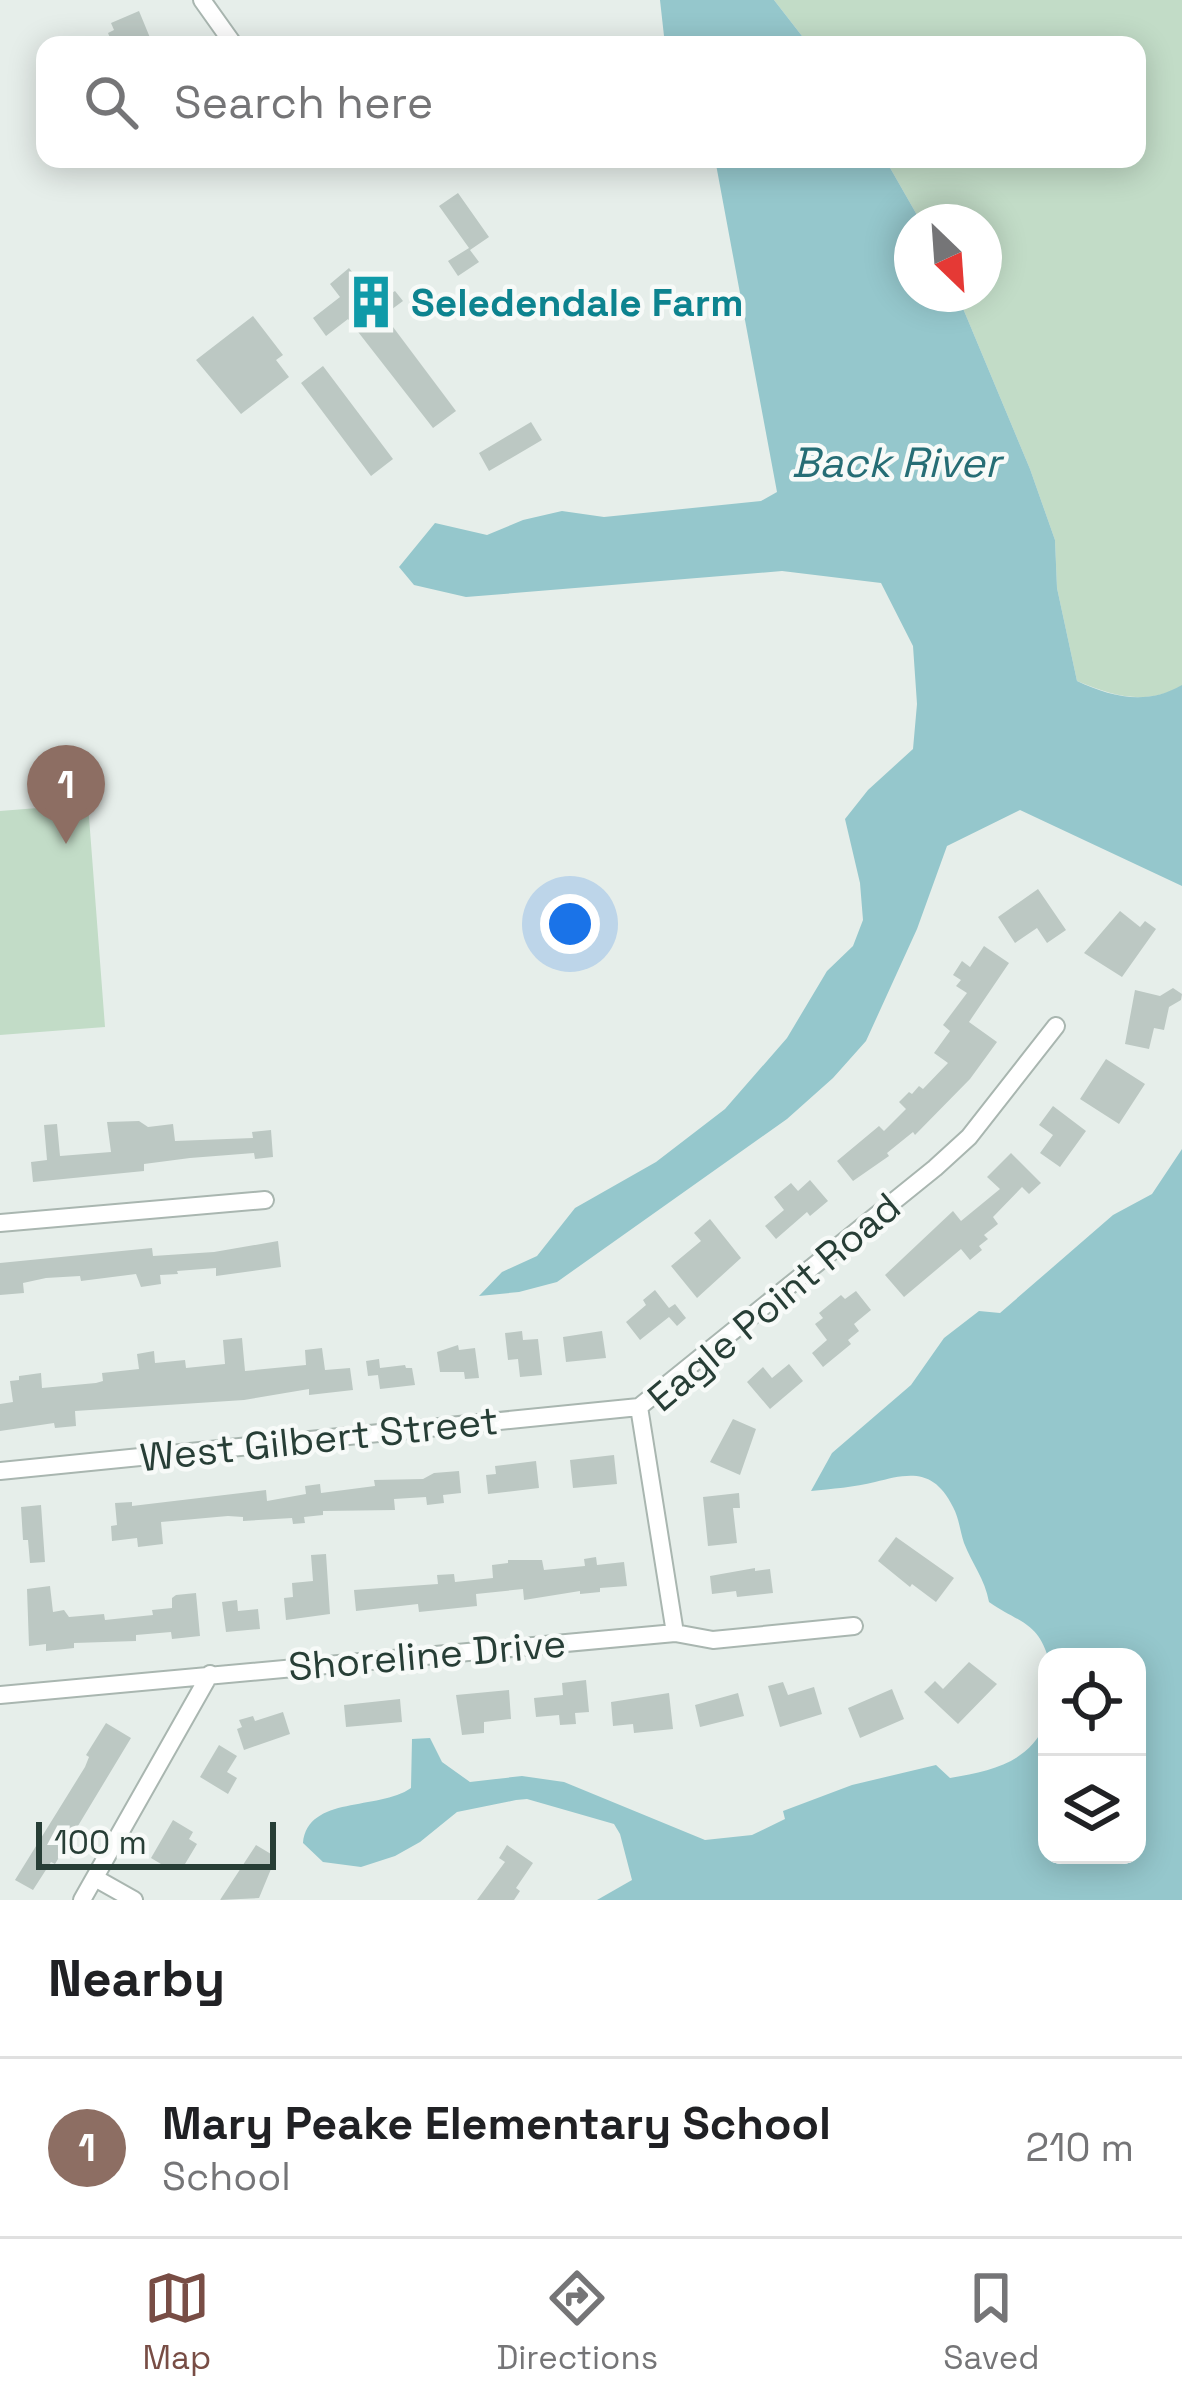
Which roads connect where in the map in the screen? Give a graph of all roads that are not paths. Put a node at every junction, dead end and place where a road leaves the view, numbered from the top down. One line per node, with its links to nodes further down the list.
1 (202, 0): 2 (street)
2 (228, 36)
3 (1057, 1026): 6 (street, Eagle Point Road)
4 (266, 1200): 5 (street)
5 (0, 1222)
6 (639, 1407): 7 (street, West Gilbert Street); 9 (street, Eagle Point Road)
7 (0, 1471)
8 (854, 1626): 9 (street, Shoreline Drive)
9 (675, 1633): 10 (street, Shoreline Drive)
10 (210, 1674): 11 (street, Shoreline Drive); 12 (street)
11 (0, 1695)
12 (95, 1878): 13 (street); 14 (street)
13 (82, 1900)
14 (134, 1900)

